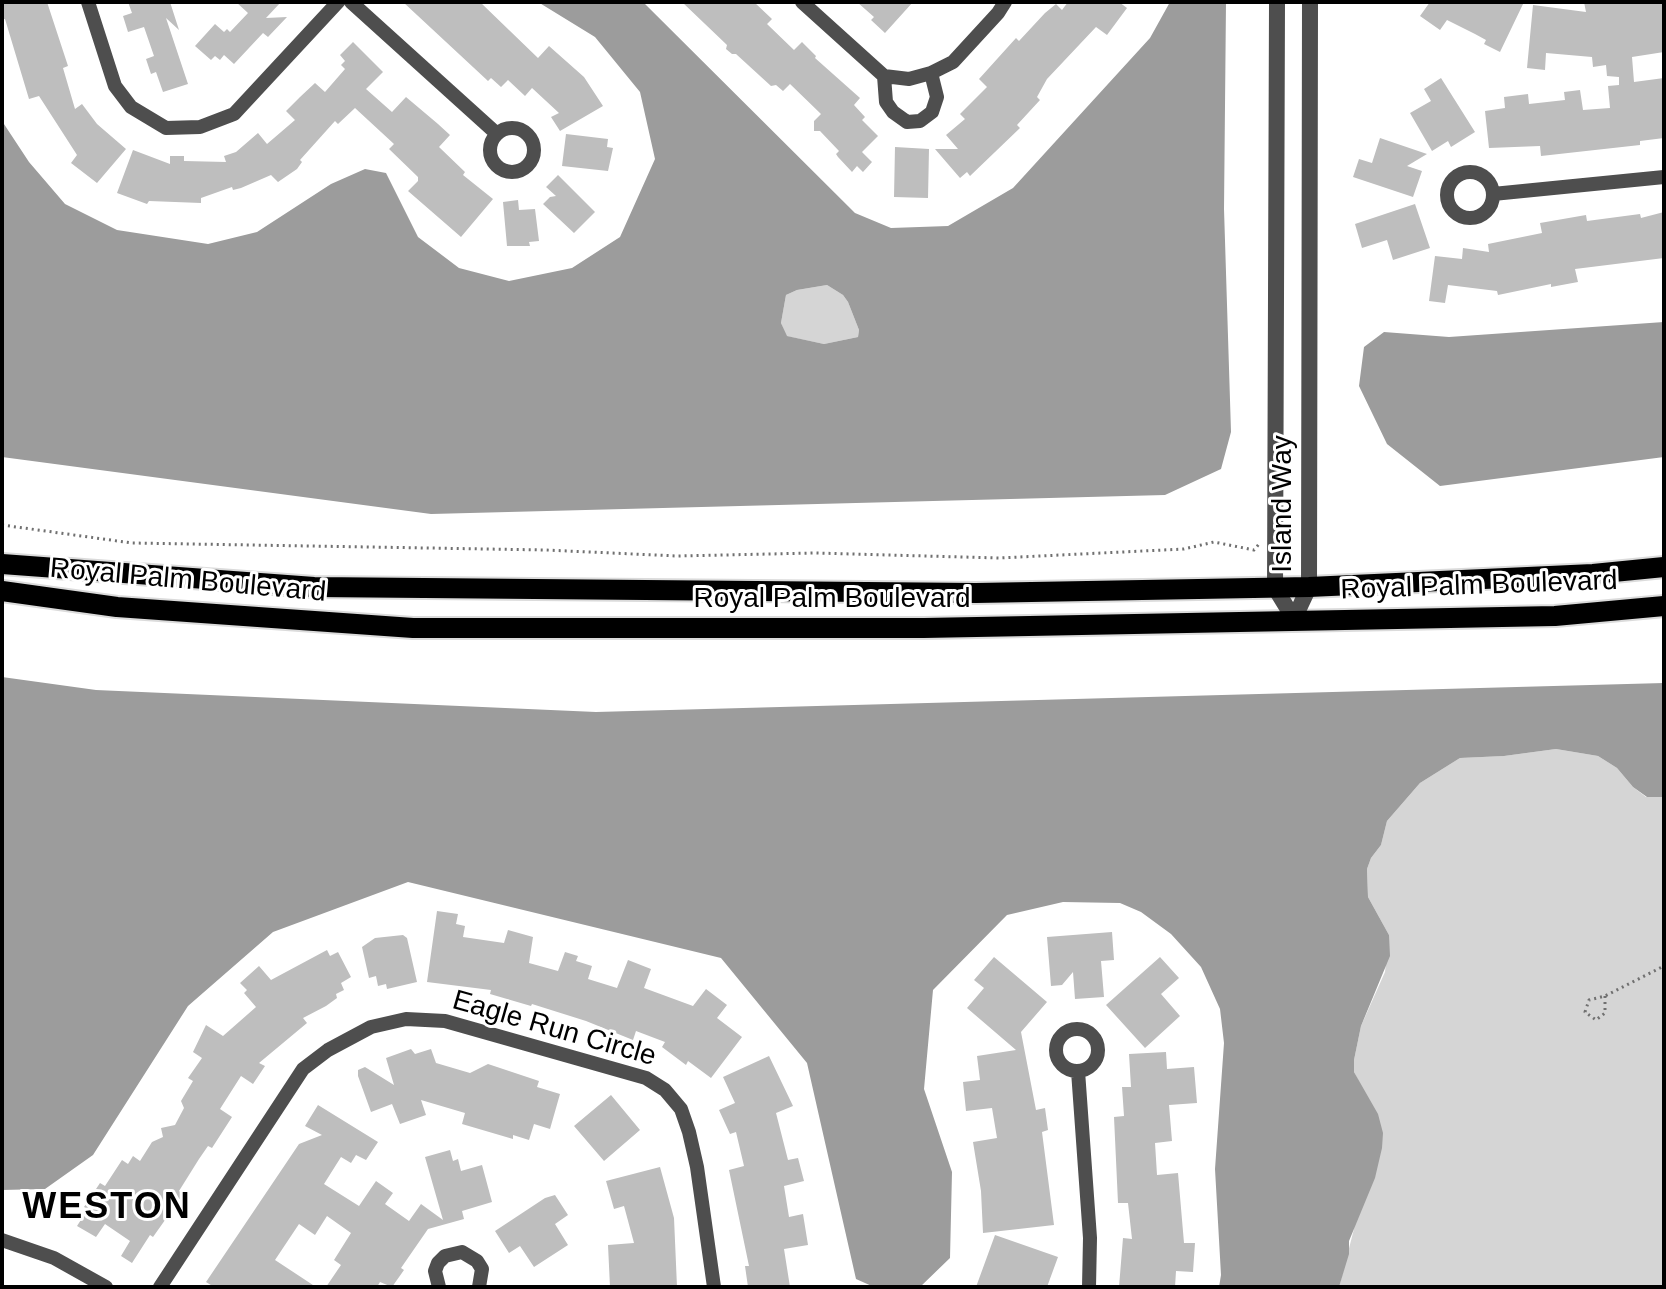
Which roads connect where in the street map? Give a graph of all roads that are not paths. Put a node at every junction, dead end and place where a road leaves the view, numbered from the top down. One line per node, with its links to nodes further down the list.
1 (88, 2): 2 (street)
2 (338, 2)
3 (351, 2): 10 (street)
4 (802, 2): 9 (street)
5 (1005, 2): 8 (street)
6 (1277, 2): 16 (street, Island Way)
7 (1310, 2): 15 (street, Island Way)
8 (931, 73): 9 (street); 9 (street)
9 (884, 76)
10 (497, 134)
11 (1664, 177): 12 (street)
12 (1493, 194)
13 (2, 564): 16 (main road, Royal Palm Boulevard)
14 (1664, 567): 15 (main road, Royal Palm Boulevard)
15 (1309, 587): 16 (main road, Royal Palm Boulevard); 19 (street, Island Way)
16 (1275, 588): 19 (street, Island Way)
17 (2, 591): 19 (main road, Royal Palm Boulevard)
18 (1664, 606): 19 (main road, Royal Palm Boulevard)
19 (1294, 619)
20 (1078, 1071): 27 (street)
21 (2, 1240): 22 (street)
22 (106, 1287)
23 (160, 1287): 26 (street, Eagle Run Circle)
24 (439, 1287): 25 (street)
25 (479, 1287)
26 (714, 1287)
27 (1089, 1287)

